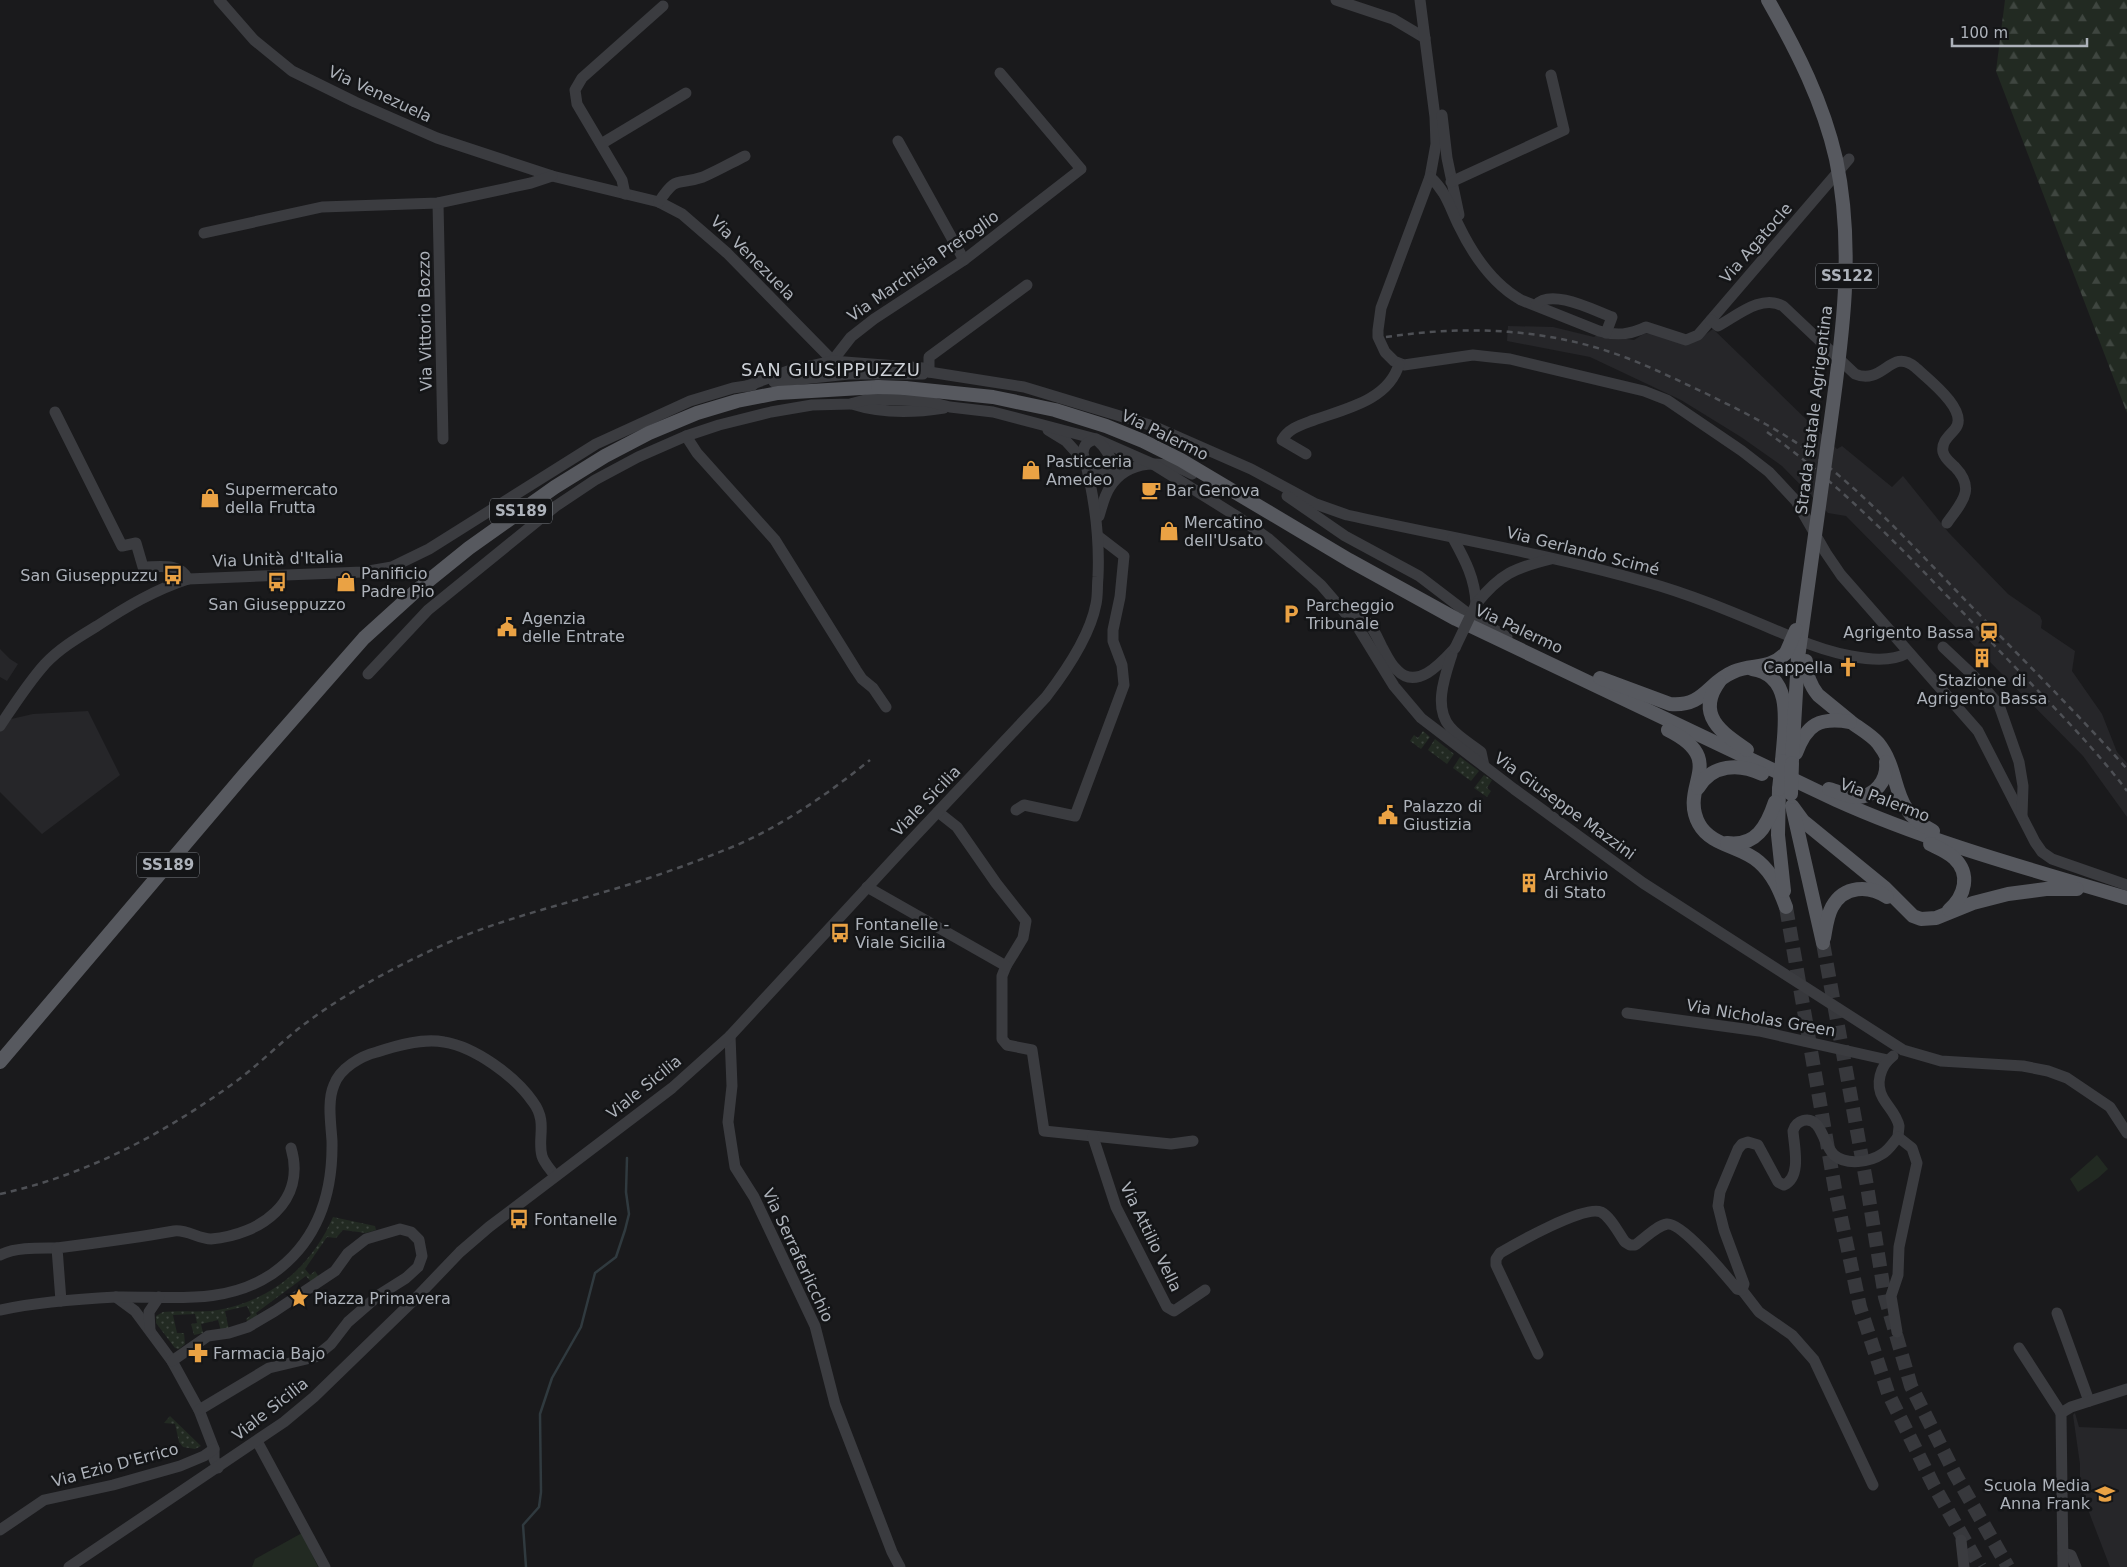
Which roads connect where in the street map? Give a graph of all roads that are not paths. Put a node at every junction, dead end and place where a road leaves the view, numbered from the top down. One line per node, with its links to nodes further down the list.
1 (219, 0): 15 (street, Via Venezuela)
2 (1336, 0): 6 (street)
3 (1420, 0): 6 (street)
4 (1768, 0): 61 (main road, Strada statale Agrigentina / SS122, bridge)
5 (662, 6): 12 (street)
6 (1425, 38): 10 (street)
7 (1000, 73): 23 (street, Via Marchisia Prefoglio)
8 (1551, 75): 17 (street)
9 (686, 92): 12 (street)
10 (1433, 99): 16 (street); 17 (street)
11 (898, 141): 23 (street)
12 (601, 144): 18 (street)
13 (745, 156): 19 (street)
14 (1849, 159): 26 (street, Via Agatocle)
15 (552, 176): 18 (street, Via Venezuela); 20 (street)
16 (1430, 177): 21 (street); 31 (street)
17 (1452, 182): 21 (street)
18 (625, 194): 19 (street, Via Venezuela)
19 (659, 202): 29 (street, Via Venezuela)
20 (438, 203): 22 (street); 45 (street, Via Vittorio Bozzo)
21 (1462, 231): 25 (street)
22 (204, 233)
23 (964, 260): 28 (street, Via Marchisia Prefoglio)
24 (1027, 285): 33 (street)
25 (1536, 305): 27 (street); 27 (street)
26 (1711, 320): 27 (street, Via Agatocle); 56 (street)
27 (1606, 333)
28 (845, 346): 29 (street, Via Marchisia Prefoglio); 30 (street)
29 (832, 361): 30 (street, Via Unità d'Italia); 34 (street, Via Venezuela); 36 (street); 37 (street, Via Unità d'Italia)
30 (856, 362): 32 (street, Via Unità d'Italia)
31 (1399, 364): 47 (street); 67 (street)
32 (903, 370): 33 (street, Via Unità d'Italia); 35 (street, Via Unità d'Italia); 38 (street)
33 (929, 372): 51 (street, Via Unità d'Italia)
34 (849, 374): 35 (street, Via Unità d'Italia); 36 (street, Via Unità d'Italia)
35 (886, 374): 39 (street)
36 (790, 379): 37 (street, Via Unità d'Italia)
37 (747, 386): 62 (street, Via Unità d'Italia)
38 (904, 394): 39 (main road, Via Palermo, bridge); 40 (street, Via Giuseppe Mazzini); 42 (street); 54 (main road, Via Palermo)
39 (882, 399): 42 (street, Via Giuseppe Mazzini); 44 (street, Via Giuseppe Mazzini); 100 (main road, SS189)
40 (950, 407): 42 (street, Via Giuseppe Mazzini); 43 (street, Via Giuseppe Mazzini)
41 (55, 412): 62 (street)
42 (902, 412)
43 (1036, 423): 46 (street, Via Giuseppe Mazzini); 48 (street, Via Giuseppe Mazzini)
44 (686, 436): 71 (street, Via Giuseppe Mazzini); 73 (street)
45 (444, 439)
46 (1096, 439): 48 (street); 49 (street, Via Giuseppe Mazzini); 52 (street)
47 (1306, 454)
48 (1086, 463): 52 (street); 55 (street, Viale Sicilia)
49 (1153, 464): 50 (street); 54 (street); 64 (street, Via Giuseppe Mazzini)
50 (1140, 465): 52 (street); 53 (street)
51 (1251, 469): 58 (street, Via Gerlando Scimé); 69 (street)
52 (1113, 472): 53 (street)
53 (1111, 486): 55 (street)
54 (1274, 516): 60 (main road, Via Palermo)
55 (1097, 523): 57 (street, Viale Sicilia)
56 (1947, 523)
57 (1098, 536): 83 (street); 84 (street, Viale Sicilia)
58 (1453, 538): 59 (street, Via Gerlando Scimé); 63 (street)
59 (1556, 558): 63 (street); 67 (street, Via Gerlando Scimé)
60 (1349, 560): 69 (main road, Via Palermo); 80 (main road)
61 (1811, 566): 68 (main road, bridge); 68 (main road, bridge)
62 (188, 579): 75 (street, Via Unità d'Italia)
63 (1476, 604): 66 (street, bridge)
64 (1341, 608): 66 (street); 78 (street, Via Giuseppe Mazzini)
65 (1943, 647): 86 (street)
66 (1455, 648): 78 (street)
67 (1907, 653): 86 (street)
68 (1796, 657): 70 (main road); 74 (main road); 77 (main road)
69 (1545, 660): 72 (main road); 79 (main road, Via Palermo)
70 (1746, 669): 72 (main road); 77 (main road)
71 (368, 674)
72 (1719, 682): 79 (main road)
73 (886, 707)
74 (1852, 723): 76 (main road); 77 (main road)
75 (0, 726)
76 (1885, 754): 79 (main road); 88 (main road)
77 (1787, 762): 81 (main road, bridge)
78 (1484, 766): 98 (street, Via Giuseppe Mazzini)
79 (1787, 777): 82 (main road, Via Palermo)
80 (1695, 796): 82 (main road); 87 (main road)
81 (1787, 796): 87 (main road); 87 (main road); 93 (main road); 93 (main road)
82 (1836, 800): 85 (main road, Via Palermo)
83 (1016, 810)
84 (938, 812): 90 (street, Viale Sicilia); 95 (street)
85 (1870, 816): 88 (main road, Via Palermo); 94 (main road)
86 (2022, 817): 89 (street)
87 (1721, 842)
88 (1978, 853): 91 (main road, Via Palermo)
89 (2127, 885)
90 (867, 887): 95 (street); 97 (street, Viale Sicilia)
91 (2103, 890): 92 (main road, Via Palermo); 94 (main road)
92 (2127, 898)
93 (1905, 909): 94 (main road)
94 (1943, 915)
95 (1006, 966): 102 (street)
96 (1627, 1013): 99 (street, Via Nicholas Green)
97 (730, 1036): 106 (street, Viale Sicilia); 135 (street, Via Serraferlicchio)
98 (1902, 1050): 99 (street); 101 (street, Via Giuseppe Mazzini)
99 (1888, 1060): 103 (street)
100 (0, 1062)
101 (2127, 1133)
102 (1093, 1137): 104 (street); 109 (street, Via Attilio Vella)
103 (1898, 1137): 110 (street); 117 (street)
104 (1193, 1141)
105 (291, 1148): 107 (street)
106 (556, 1176): 112 (street); 125 (street, Viale Sicilia)
107 (57, 1248): 108 (street); 113 (street)
108 (0, 1255)
109 (1205, 1290)
110 (1742, 1290): 119 (street); 129 (street)
111 (116, 1298): 112 (street); 113 (street); 116 (street)
112 (159, 1298): 116 (street)
113 (62, 1301): 114 (street)
114 (0, 1310)
115 (2057, 1314): 122 (street)
116 (150, 1330): 120 (street)
117 (1897, 1332)
118 (2020, 1348): 124 (street)
119 (1538, 1354)
120 (172, 1361): 123 (street); 123 (street)
121 (2127, 1389): 122 (street)
122 (2089, 1401): 124 (street)
123 (199, 1410): 126 (street)
124 (2061, 1412): 132 (street)
125 (258, 1441): 127 (street, Viale Sicilia); 134 (street)
126 (214, 1449): 127 (street); 128 (street); 130 (street, Via Ezio D'Errico)
127 (230, 1460): 128 (street, Viale Sicilia)
128 (218, 1468): 133 (street, Viale Sicilia)
129 (1874, 1485)
130 (0, 1530)
131 (1961, 1540): 136 (street)
132 (2063, 1553): 137 (street); 138 (street)
133 (69, 1567)
134 (325, 1567)
135 (900, 1567)
136 (1964, 1567)
137 (2063, 1567)
138 (2076, 1567)

